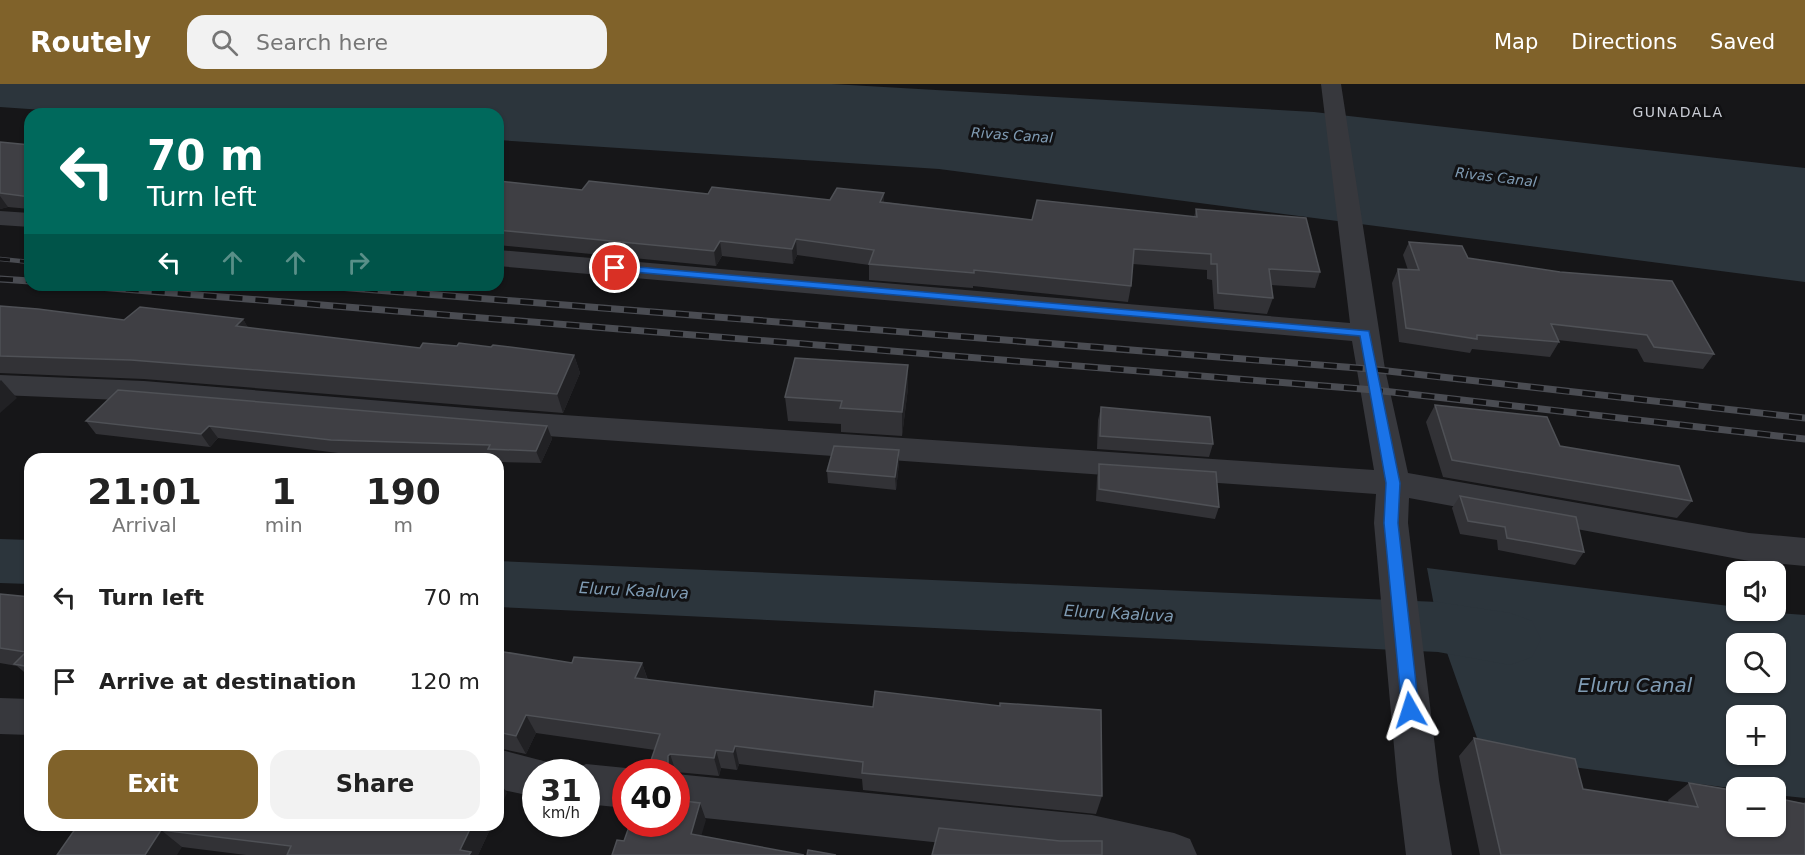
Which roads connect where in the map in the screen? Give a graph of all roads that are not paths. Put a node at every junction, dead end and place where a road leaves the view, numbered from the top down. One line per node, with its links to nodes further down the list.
1 (1331, 84): 5 (street)
2 (0, 218): 3 (street)
3 (24, 220)
4 (504, 259): 5 (street)
5 (1365, 333): 7 (street)
6 (0, 385): 7 (street)
7 (1393, 483): 8 (street); 15 (street)
8 (1805, 552)
9 (0, 716): 10 (street)
10 (24, 717)
11 (504, 770): 12 (street)
12 (522, 774)
13 (690, 795): 14 (street)
14 (1174, 855)
15 (1429, 855)

